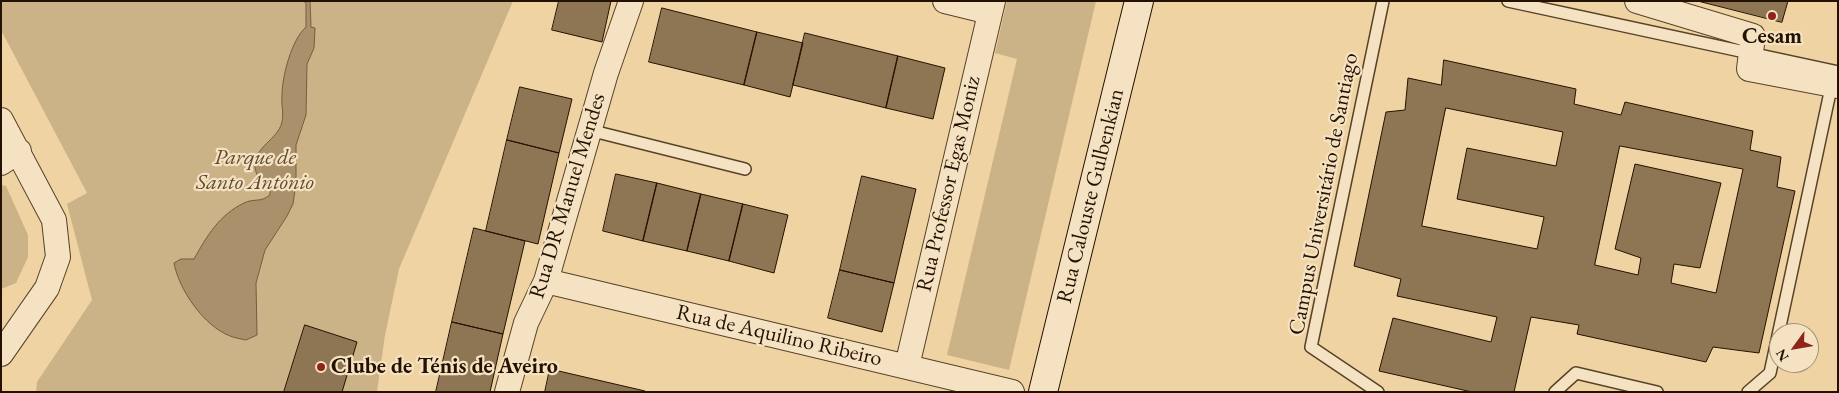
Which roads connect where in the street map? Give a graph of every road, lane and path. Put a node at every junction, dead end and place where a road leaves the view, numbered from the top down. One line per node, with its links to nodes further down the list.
1 (631, 1): 11 (street, Rua DR Manuel Mendes)
2 (945, 1): 7 (street)
3 (1140, 1): 19 (main road, Rua Calouste Gulbenkian)
4 (1383, 1): 20 (lane, Campus Universitário de Santiago)
5 (1508, 1): 8 (lane)
6 (1637, 1): 8 (street)
7 (992, 7): 16 (street, Rua Professor Egas Moniz)
8 (1751, 54): 9 (street)
9 (1835, 79): 23 (lane)
10 (1, 120): 12 (street)
11 (589, 130): 13 (lane); 14 (street, Rua DR Manuel Mendes)
12 (10, 157): 15 (street)
13 (745, 169)
14 (546, 281): 16 (street, Rua de Aquilino Ribeiro); 17 (street, Rua DR Manuel Mendes)
15 (1, 354)
16 (907, 366): 18 (street, Rua de Aquilino Ribeiro)
17 (507, 392)
18 (1012, 392)
19 (1043, 392)
20 (1378, 392)
21 (1555, 392): 22 (lane)
22 (1657, 392)
23 (1748, 392)

